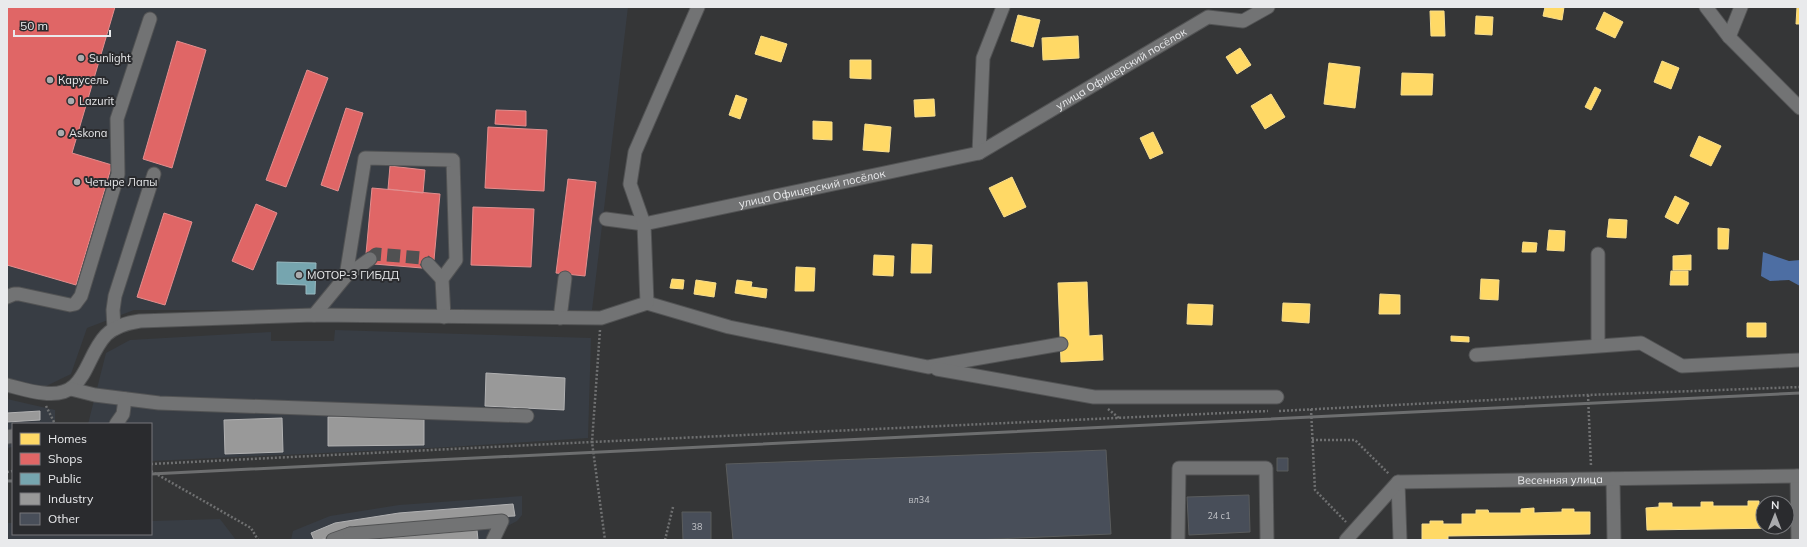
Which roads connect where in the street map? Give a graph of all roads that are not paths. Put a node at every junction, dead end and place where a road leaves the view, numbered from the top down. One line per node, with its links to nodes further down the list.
1 (698, 7): 13 (street)
2 (1003, 7): 10 (street)
3 (1268, 7): 6 (street, улица Офицерский посёлок)
4 (1706, 7): 8 (street)
5 (1740, 7): 8 (street)
6 (1207, 12): 10 (street, улица Офицерский посёлок)
7 (150, 19): 20 (street)
8 (1729, 37): 9 (street)
9 (1800, 108)
10 (979, 153): 13 (street, улица Офицерский посёлок)
11 (154, 174): 25 (street)
12 (606, 219): 13 (street, улица Офицерский посёлок)
13 (644, 224): 21 (street)
14 (1598, 254): 27 (street)
15 (370, 259): 17 (street)
16 (428, 264): 19 (street)
17 (346, 276): 19 (street); 22 (street)
18 (565, 278): 24 (street)
19 (442, 279): 23 (street)
20 (7, 297)
21 (647, 303): 24 (street); 30 (street)
22 (314, 315): 23 (street); 25 (street)
23 (444, 317): 24 (street)
24 (560, 318)
25 (114, 329): 32 (street)
26 (1061, 344): 30 (street)
27 (1598, 345): 28 (street); 29 (street)
28 (1476, 355)
29 (1800, 360)
30 (928, 367): 33 (street)
31 (7, 385): 32 (street)
32 (71, 389): 34 (street)
33 (1277, 397)
34 (126, 400): 35 (street); 36 (street)
35 (527, 416)
36 (117, 423)
37 (1798, 476): 38 (street, Весенняя улица); 48 (street)
38 (1613, 479): 39 (street, Весенняя улица); 47 (street)
39 (1398, 482): 40 (street); 46 (street)
40 (1350, 535)
41 (353, 537): 42 (street); 43 (street)
42 (333, 540)
43 (493, 540)
44 (1178, 540): 45 (street)
45 (1267, 540)
46 (1400, 540)
47 (1614, 540)
48 (1798, 540)

